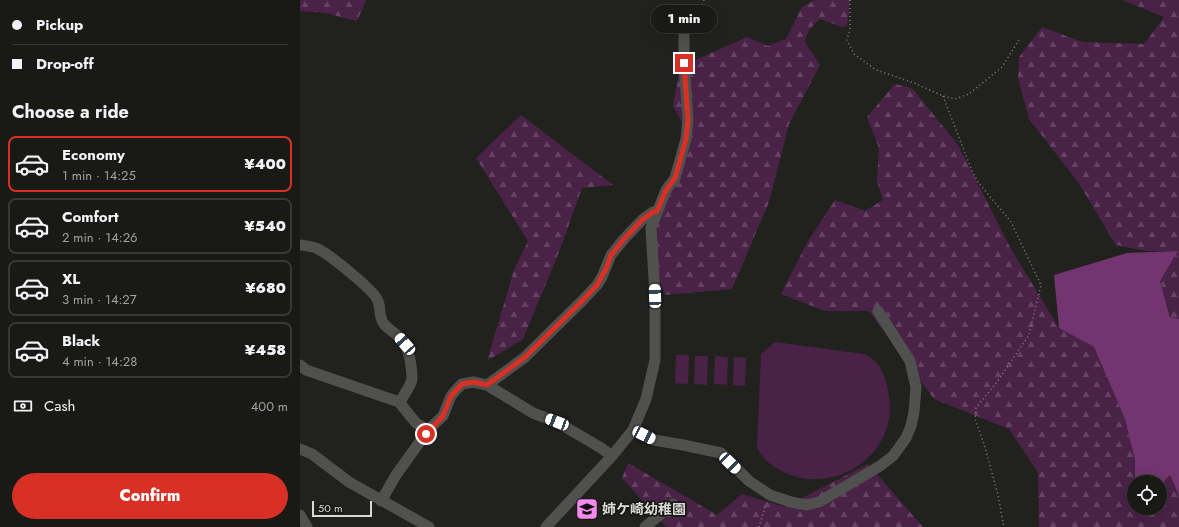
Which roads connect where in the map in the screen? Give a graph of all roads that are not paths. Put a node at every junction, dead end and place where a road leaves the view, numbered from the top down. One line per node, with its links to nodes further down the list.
1 (688, 32): 2 (street)
2 (657, 211): 6 (street); 9 (street)
3 (300, 245): 7 (street)
4 (878, 311): 9 (street)
5 (300, 365): 7 (street)
6 (487, 385): 8 (street); 11 (street)
7 (400, 403): 8 (street)
8 (429, 429): 12 (street)
9 (633, 430): 11 (street)
10 (300, 450): 12 (street)
11 (612, 456): 17 (street)
12 (381, 501): 16 (street)
13 (673, 504): 18 (street)
14 (300, 515): 15 (street)
15 (307, 527)
16 (429, 527)
17 (546, 527)
18 (646, 527)

